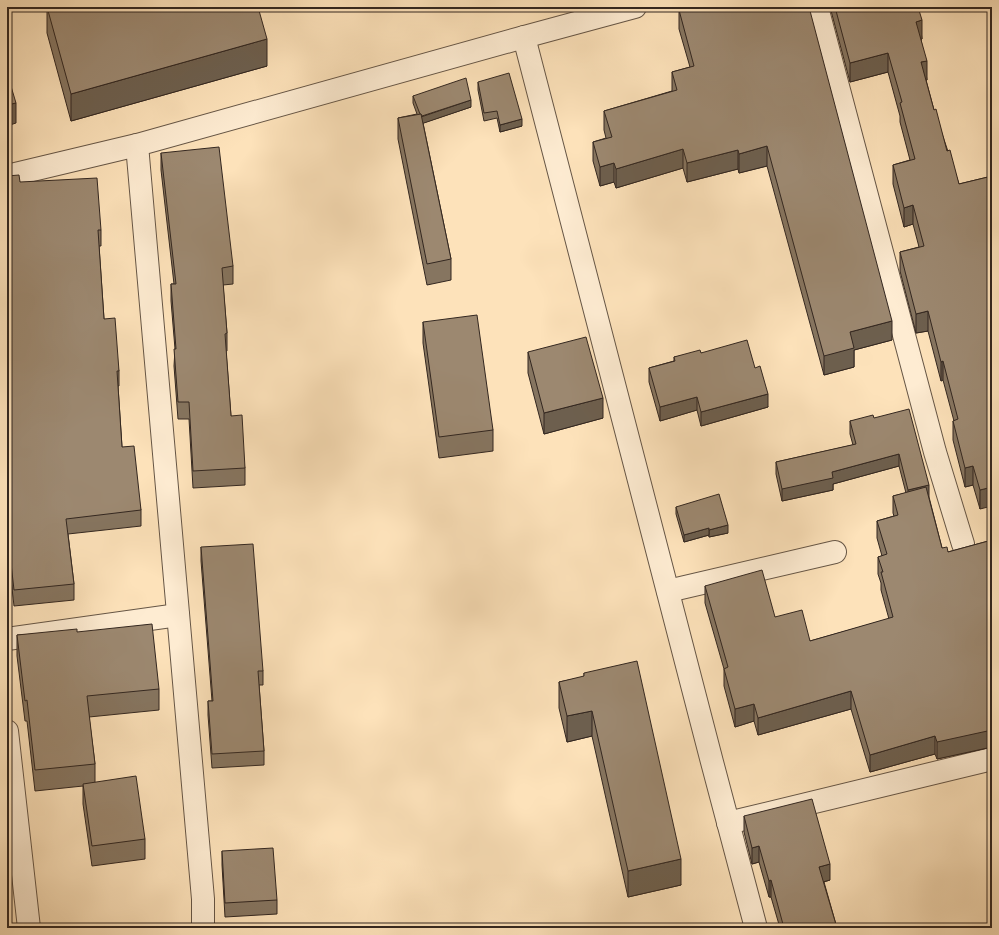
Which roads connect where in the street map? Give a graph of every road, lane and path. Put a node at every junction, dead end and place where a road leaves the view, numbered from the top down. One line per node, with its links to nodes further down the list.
1 (635, 7): 3 (street)
2 (817, 7): 6 (street)
3 (524, 37): 4 (street); 8 (street)
4 (137, 145): 5 (street); 9 (street)
5 (7, 176)
6 (963, 544)
7 (835, 552): 8 (street)
8 (668, 591): 13 (street)
9 (178, 615): 10 (street); 15 (street)
10 (7, 639)
11 (7, 731): 14 (street)
12 (992, 759): 13 (street)
13 (728, 823): 16 (street)
14 (29, 928)
15 (203, 928)
16 (756, 928)

